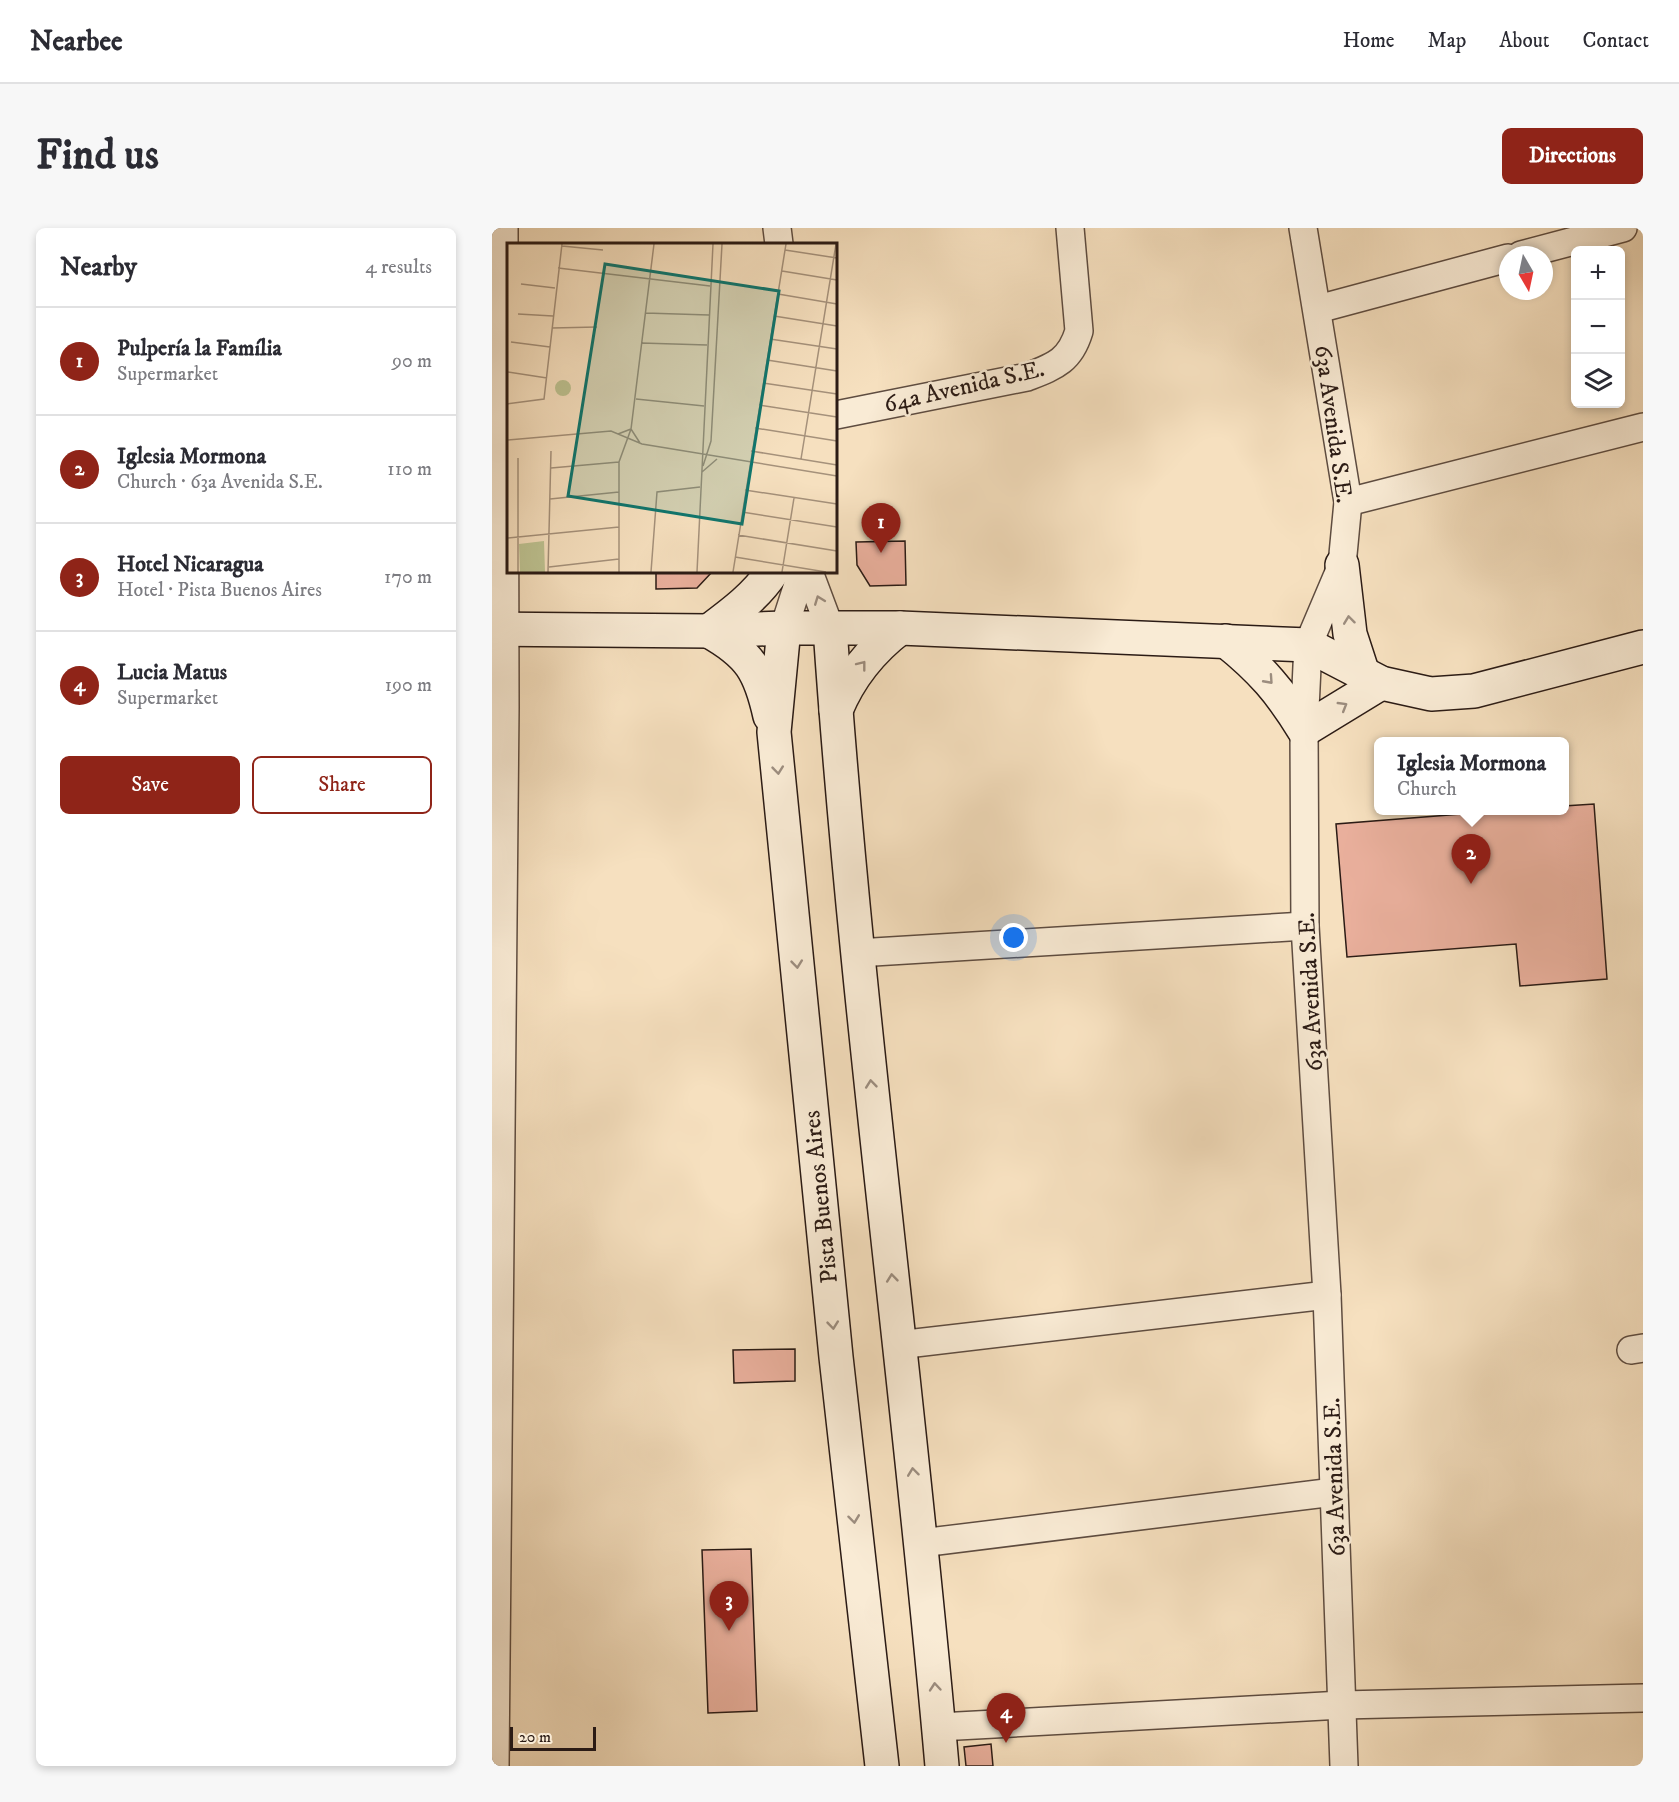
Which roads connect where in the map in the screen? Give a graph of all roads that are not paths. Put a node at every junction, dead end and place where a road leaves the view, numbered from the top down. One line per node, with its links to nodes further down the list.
1 (504, 228): 9 (street)
2 (777, 228): 6 (street)
3 (1070, 228): 11 (street, 64a Avenida S.E.)
4 (1304, 228): 10 (street, 63a Avenida S.E.)
5 (1623, 228): 7 (street)
6 (779, 243)
7 (1553, 247)
8 (1499, 260): 10 (street)
9 (498, 306): 13 (street)
10 (1318, 309): 14 (street, 63a Avenida S.E.)
11 (837, 415)
12 (1643, 427): 14 (street)
13 (498, 451): 22 (street)
14 (1348, 502): 15 (street, 63a Avenida S.E.)
15 (1342, 565): 25 (street, 63a Avenida S.E.); 27 (street, one-way to 15)
16 (771, 573): 23 (street)
17 (802, 573): 19 (street)
18 (808, 573): 20 (street, one-way to 18)
19 (784, 628): 20 (street); 23 (street); 31 (street, Pista Buenos Aires)
20 (830, 628): 21 (street); 29 (street)
21 (900, 628): 24 (street); 29 (street, one-way to 21)
22 (499, 629): 23 (street); 28 (street)
23 (710, 631): 31 (street)
24 (1226, 641): 25 (street); 30 (street, one-way to 30)
25 (1308, 645): 27 (street); 30 (street, 63a Avenida S.E.)
26 (1643, 647): 27 (street)
27 (1372, 679): 30 (street, one-way to 27)
28 (499, 707): 32 (street)
29 (836, 711): 34 (street)
30 (1304, 730): 33 (street, 63a Avenida S.E.)
31 (774, 732): 48 (street, Pista Buenos Aires, one-way to 48)
32 (498, 858): 35 (street)
33 (1305, 926): 34 (street); 37 (street, 63a Avenida S.E.)
34 (857, 953): 39 (street, one-way to 34)
35 (497, 1013): 36 (street)
36 (496, 1159): 38 (street)
37 (1327, 1295): 39 (street); 41 (street, 63a Avenida S.E.)
38 (496, 1310): 40 (street)
39 (898, 1345): 42 (street, one-way to 39)
40 (495, 1447): 43 (street)
41 (1334, 1492): 42 (street); 45 (street, 63a Avenida S.E.)
42 (921, 1543): 46 (street, one-way to 42)
43 (494, 1598): 47 (street)
44 (1643, 1698): 45 (street)
45 (1342, 1705): 46 (street); 50 (street, 63a Avenida S.E.)
46 (939, 1727): 49 (street)
47 (494, 1753)
48 (882, 1766)
49 (942, 1766)
50 (1344, 1766)

